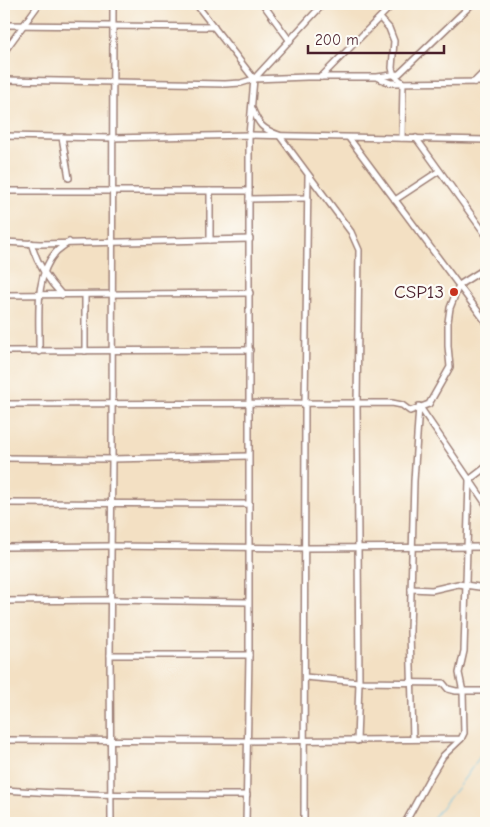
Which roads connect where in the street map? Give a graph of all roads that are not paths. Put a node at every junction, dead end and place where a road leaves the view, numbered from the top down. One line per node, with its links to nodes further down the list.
1 (39, 4): 10 (street)
2 (113, 4): 11 (street)
3 (196, 4): 12 (street)
4 (263, 4): 13 (street)
5 (322, 4): 13 (street)
6 (394, 4): 8 (street)
7 (472, 4): 16 (street)
8 (380, 18): 16 (street); 17 (street)
9 (4, 25): 10 (street)
10 (24, 26): 11 (street); 14 (street)
11 (113, 26): 12 (street); 23 (street)
12 (214, 27): 19 (street)
13 (290, 41): 19 (street)
14 (4, 52)
15 (486, 70): 21 (street)
16 (394, 75): 18 (street); 24 (street)
17 (321, 77): 18 (street); 19 (street)
18 (377, 77): 24 (street)
19 (254, 79): 23 (street); 25 (street)
20 (4, 80): 23 (street)
21 (474, 82): 22 (street); 24 (street)
22 (486, 82)
23 (112, 83): 30 (street)
24 (403, 83): 32 (street)
25 (252, 106): 26 (street); 27 (street)
26 (250, 135): 27 (street); 30 (street); 41 (street)
27 (279, 135): 31 (street); 36 (street)
28 (4, 136): 29 (street)
29 (62, 136): 30 (street); 37 (street)
30 (111, 138): 38 (street)
31 (348, 138): 32 (street); 44 (street)
32 (402, 138): 33 (street)
33 (416, 138): 34 (street); 35 (street)
34 (486, 140)
35 (439, 171): 44 (street); 45 (street)
36 (308, 176): 42 (street); 70 (street)
37 (69, 178)
38 (112, 190): 39 (street); 40 (street); 48 (street)
39 (4, 191)
40 (210, 191): 41 (street); 47 (street)
41 (250, 191): 43 (street)
42 (308, 198): 43 (street); 67 (street)
43 (250, 199): 46 (street)
44 (395, 200): 54 (street)
45 (486, 235)
46 (250, 239): 47 (street); 55 (street)
47 (210, 240): 48 (street)
48 (112, 241): 50 (street); 59 (street)
49 (4, 242): 51 (street)
50 (69, 242): 51 (street); 53 (street)
51 (31, 243): 53 (street)
52 (486, 268): 54 (street)
53 (44, 273): 57 (street); 60 (street)
54 (459, 285): 61 (street); 72 (street)
55 (250, 293): 59 (street); 62 (street)
56 (4, 295): 60 (street)
57 (62, 295): 58 (street); 60 (street)
58 (85, 295): 59 (street); 64 (street)
59 (112, 295): 65 (street)
60 (40, 296): 66 (street)
61 (486, 322)
62 (250, 350): 65 (street); 69 (street)
63 (4, 351): 66 (street)
64 (85, 351): 65 (street); 66 (street)
65 (113, 351): 71 (street)
66 (39, 352)
67 (305, 403): 69 (street); 70 (street); 88 (street)
68 (4, 404): 71 (street)
69 (248, 404): 71 (street); 73 (street)
70 (358, 404): 72 (street); 89 (street)
71 (112, 405): 75 (street)
72 (419, 406): 77 (street); 83 (street)
73 (248, 456): 75 (street); 80 (street)
74 (4, 458): 75 (street)
75 (112, 459): 78 (street)
76 (486, 467): 77 (street)
77 (469, 480): 81 (street); 85 (street)
78 (111, 503): 79 (street); 80 (street); 82 (street)
79 (4, 504)
80 (249, 504): 87 (street)
81 (486, 504)
82 (110, 546): 84 (street); 87 (street); 93 (street)
83 (412, 546): 85 (street); 89 (street); 92 (street)
84 (4, 547)
85 (466, 547): 86 (street); 90 (street)
86 (486, 547)
87 (249, 548): 88 (street); 95 (street)
88 (306, 548): 89 (street); 98 (street)
89 (359, 548): 99 (street)
90 (466, 584): 91 (street); 92 (street); 102 (street)
91 (486, 588)
92 (412, 589): 100 (street)
93 (110, 600): 94 (street); 95 (street); 96 (street)
94 (4, 601)
95 (248, 602): 97 (street)
96 (110, 655): 97 (street); 106 (street)
97 (249, 655): 108 (street)
98 (305, 677): 99 (street); 107 (street)
99 (359, 682): 100 (street); 109 (street)
100 (411, 682): 102 (street); 103 (street)
101 (486, 691): 102 (street)
102 (463, 692): 104 (street)
103 (413, 739): 104 (street); 109 (street)
104 (461, 739): 116 (street)
105 (4, 740): 106 (street)
106 (111, 740): 108 (street); 111 (street)
107 (304, 740): 108 (street); 109 (street); 115 (street)
108 (247, 741): 112 (street)
109 (357, 741)
110 (4, 790): 111 (street)
111 (112, 794): 112 (street); 113 (street)
112 (247, 795): 114 (street)
113 (111, 823)
114 (246, 823)
115 (304, 823)
116 (405, 823)

